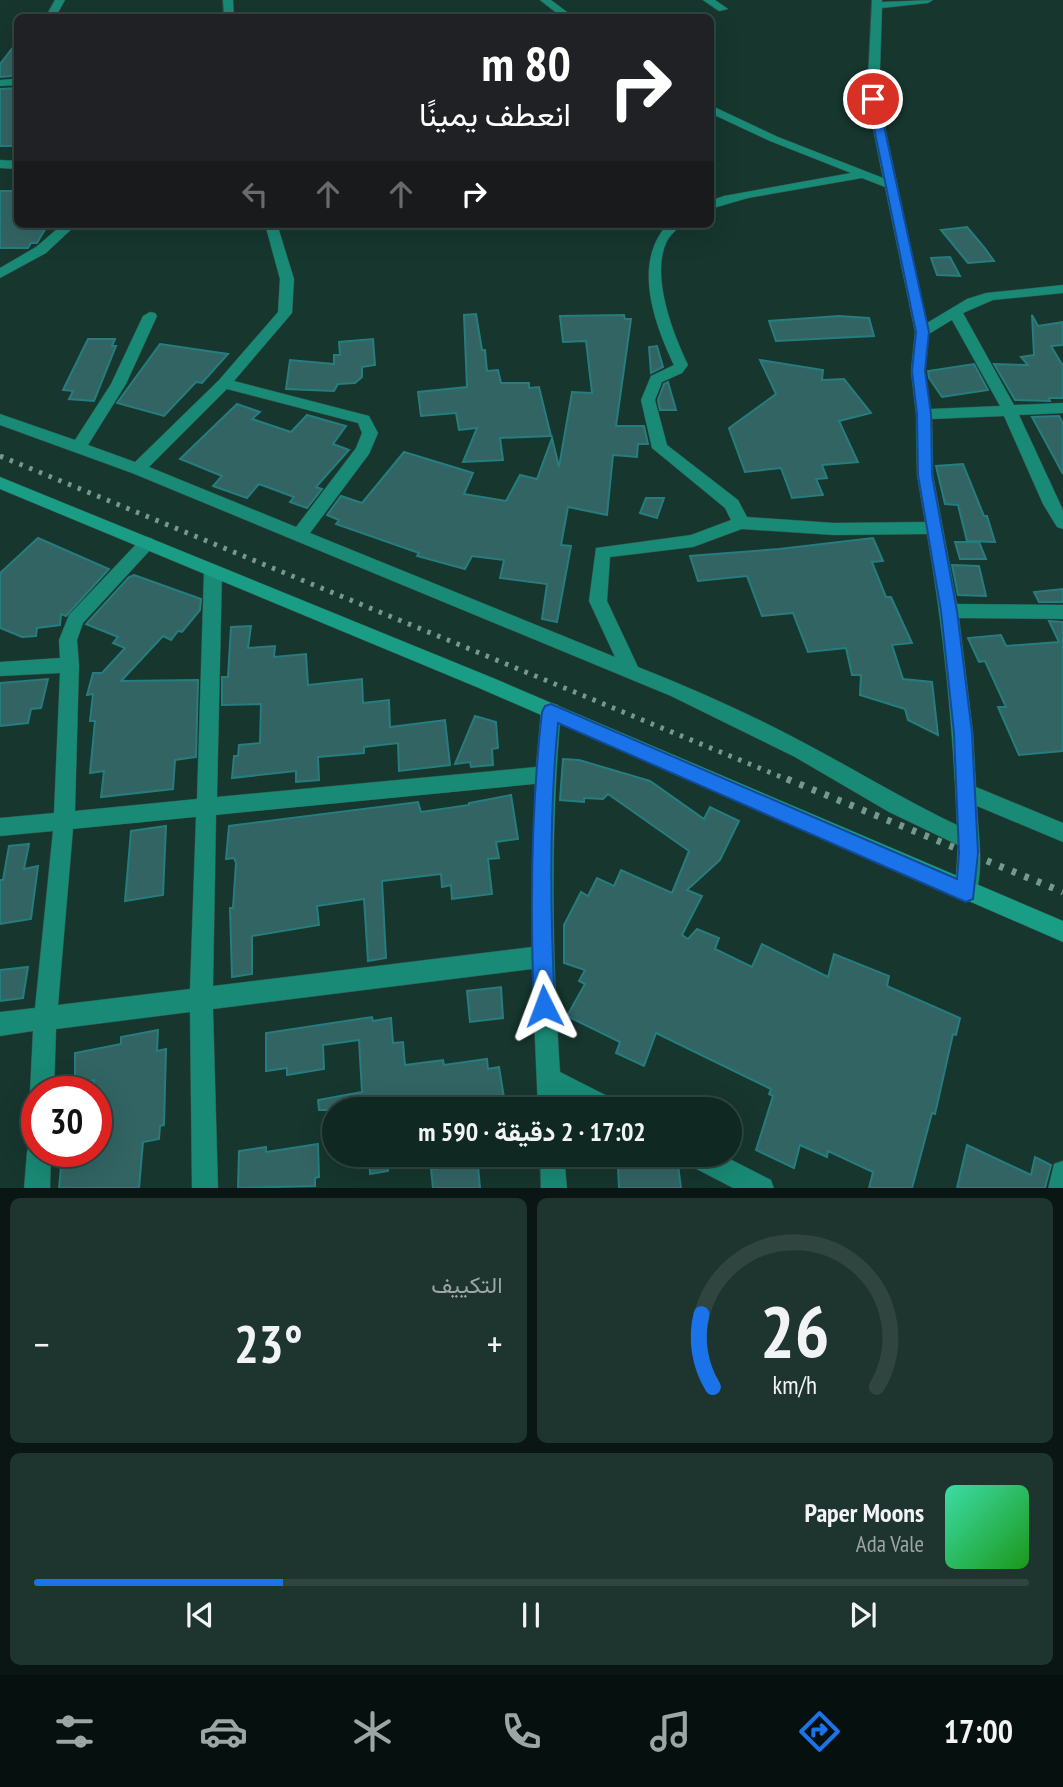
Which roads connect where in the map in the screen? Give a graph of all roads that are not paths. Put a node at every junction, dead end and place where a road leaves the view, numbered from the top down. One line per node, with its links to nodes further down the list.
1 (545, 0): 6 (street)
2 (708, 0): 5 (street)
3 (928, 0): 4 (street)
4 (877, 3): 9 (street)
5 (723, 9)
6 (564, 14)
7 (714, 110): 8 (street)
8 (863, 174): 9 (street); 10 (street)
9 (889, 184): 18 (street)
10 (714, 204)
11 (66, 228): 14 (street)
12 (272, 228): 19 (street)
13 (672, 228): 27 (street)
14 (3, 270)
15 (1063, 289): 16 (street)
16 (956, 312): 18 (street); 21 (street)
17 (149, 316): 24 (street)
18 (922, 332): 22 (street)
19 (223, 383): 25 (street); 30 (street)
20 (1063, 408): 21 (street)
21 (1010, 411): 22 (street); 28 (street)
22 (924, 414): 29 (street)
23 (0, 419): 24 (street)
24 (78, 447): 25 (street)
25 (138, 469): 30 (street)
26 (0, 483): 31 (street)
27 (740, 523): 29 (street); 37 (street)
28 (1063, 523)
29 (933, 528): 33 (street)
30 (300, 534): 37 (street)
31 (147, 544): 32 (street); 35 (street)
32 (213, 572): 38 (street); 41 (street)
33 (949, 611): 34 (street); 40 (street)
34 (1063, 612)
35 (70, 665): 36 (street); 42 (street)
36 (0, 669)
37 (631, 671): 45 (street)
38 (551, 712): 39 (street); 46 (street)
39 (544, 775): 41 (street); 48 (street)
40 (966, 792): 44 (street); 45 (street)
41 (205, 808): 42 (street); 49 (street)
42 (64, 821): 43 (street); 50 (street)
43 (0, 827)
44 (1063, 833)
45 (966, 839): 46 (street)
46 (966, 892): 47 (street)
47 (1063, 932)
48 (542, 957): 49 (street); 53 (street)
49 (201, 1000): 50 (street); 61 (street)
50 (46, 1019): 51 (street); 52 (street)
51 (0, 1024)
52 (43, 1076)
53 (548, 1079): 54 (street); 55 (street)
54 (549, 1097)
55 (583, 1097)
56 (38, 1167): 60 (street)
57 (553, 1167): 62 (street)
58 (720, 1167): 63 (street)
59 (1063, 1173): 64 (street)
60 (37, 1188)
61 (205, 1188)
62 (554, 1188)
63 (762, 1188)
64 (1061, 1188)

